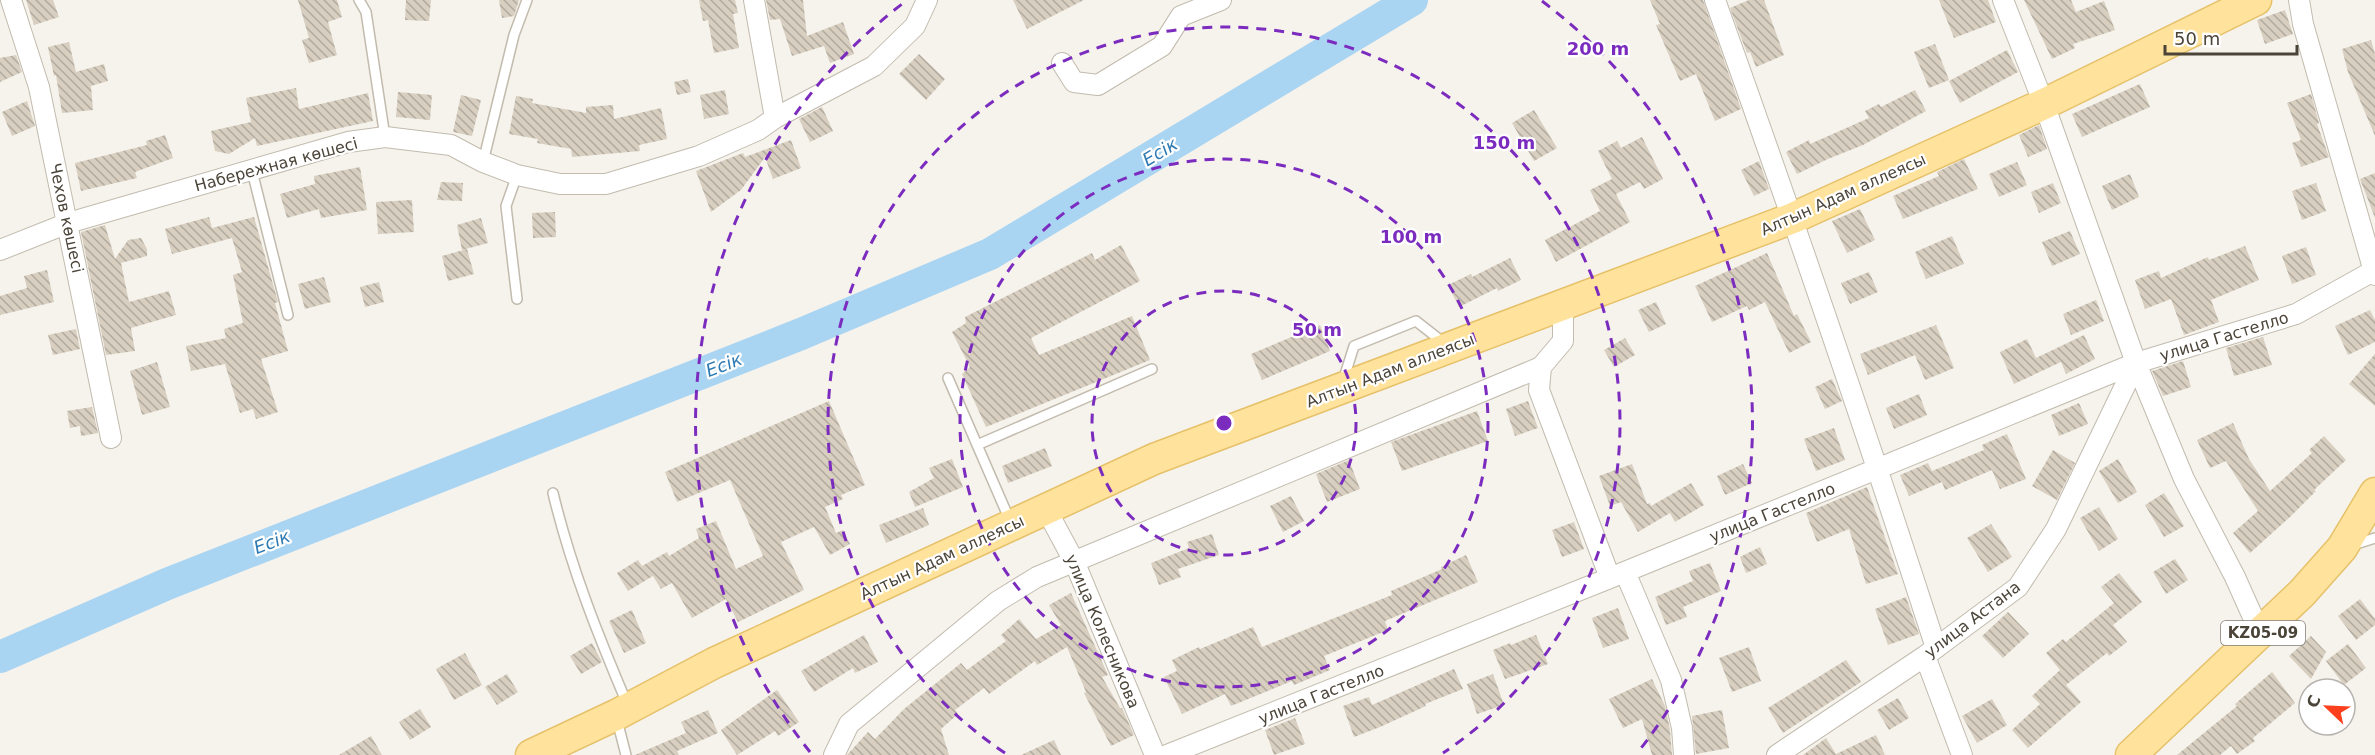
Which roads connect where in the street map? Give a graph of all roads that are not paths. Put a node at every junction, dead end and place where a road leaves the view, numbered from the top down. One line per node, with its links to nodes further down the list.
1 (11, 0): 19 (street, Чехов көшесі)
2 (359, 0): 14 (lane)
3 (527, 0): 15 (lane)
4 (754, 0): 13 (street)
5 (927, 0): 13 (street, Набережная көшесі)
6 (1221, 0): 11 (street)
7 (1715, 0): 18 (street)
8 (2004, 0): 12 (street)
9 (2256, 0): 12 (main road, Алтын Адам аллеясы)
10 (2299, 0): 21 (street)
11 (1062, 63)
12 (2044, 104): 18 (main road, Алтын Адам аллеясы); 25 (street)
13 (775, 118): 17 (street, Набережная көшесі)
14 (385, 137): 15 (street, Набережная көшесі); 16 (street, Набережная көшесі)
15 (483, 162): 17 (street, Набережная көшесі)
16 (252, 171): 19 (street, Набережная көшесі); 24 (lane)
17 (517, 175): 22 (lane)
18 (1793, 218): 23 (main road, Алтын Адам аллеясы); 31 (street)
19 (68, 223): 20 (street, Набережная көшесі); 29 (street, Чехов көшесі)
20 (0, 250)
21 (2374, 272): 25 (street, улица Гастелло)
22 (517, 299)
23 (1563, 304): 26 (street); 34 (main road, Алтын Адам аллеясы)
24 (288, 315)
25 (2136, 363): 31 (street, улица Гастелло); 40 (street); 41 (street, улица Астана)
26 (1541, 367): 38 (street); 39 (street)
27 (1152, 369): 30 (lane)
28 (948, 378): 30 (lane)
29 (111, 438)
30 (977, 445): 35 (lane)
31 (1878, 469): 39 (street, улица Гастелло); 41 (street)
32 (552, 493): 42 (lane)
33 (2375, 493): 37 (main road, KZ05-09)
34 (1046, 509): 35 (main road, Алтын Адам аллеясы); 38 (street, улица Колесникова)
35 (1012, 525): 42 (main road, Алтын Адам аллеясы)
36 (2375, 538): 37 (lane)
37 (2342, 548): 40 (main road, KZ05-09)
38 (1074, 561): 45 (street); 46 (street, улица Колесникова)
39 (1617, 575): 47 (street, улица Гастелло); 48 (street)
40 (2261, 635): 51 (main road, KZ05-09)
41 (1930, 652): 49 (street, улица Астана); 50 (street)
42 (622, 711): 43 (main road, Алтын Адам аллеясы); 44 (lane)
43 (531, 755)
44 (626, 755)
45 (834, 755)
46 (1155, 755)
47 (1167, 755)
48 (1684, 755)
49 (1777, 755)
50 (1962, 755)
51 (2131, 755)

